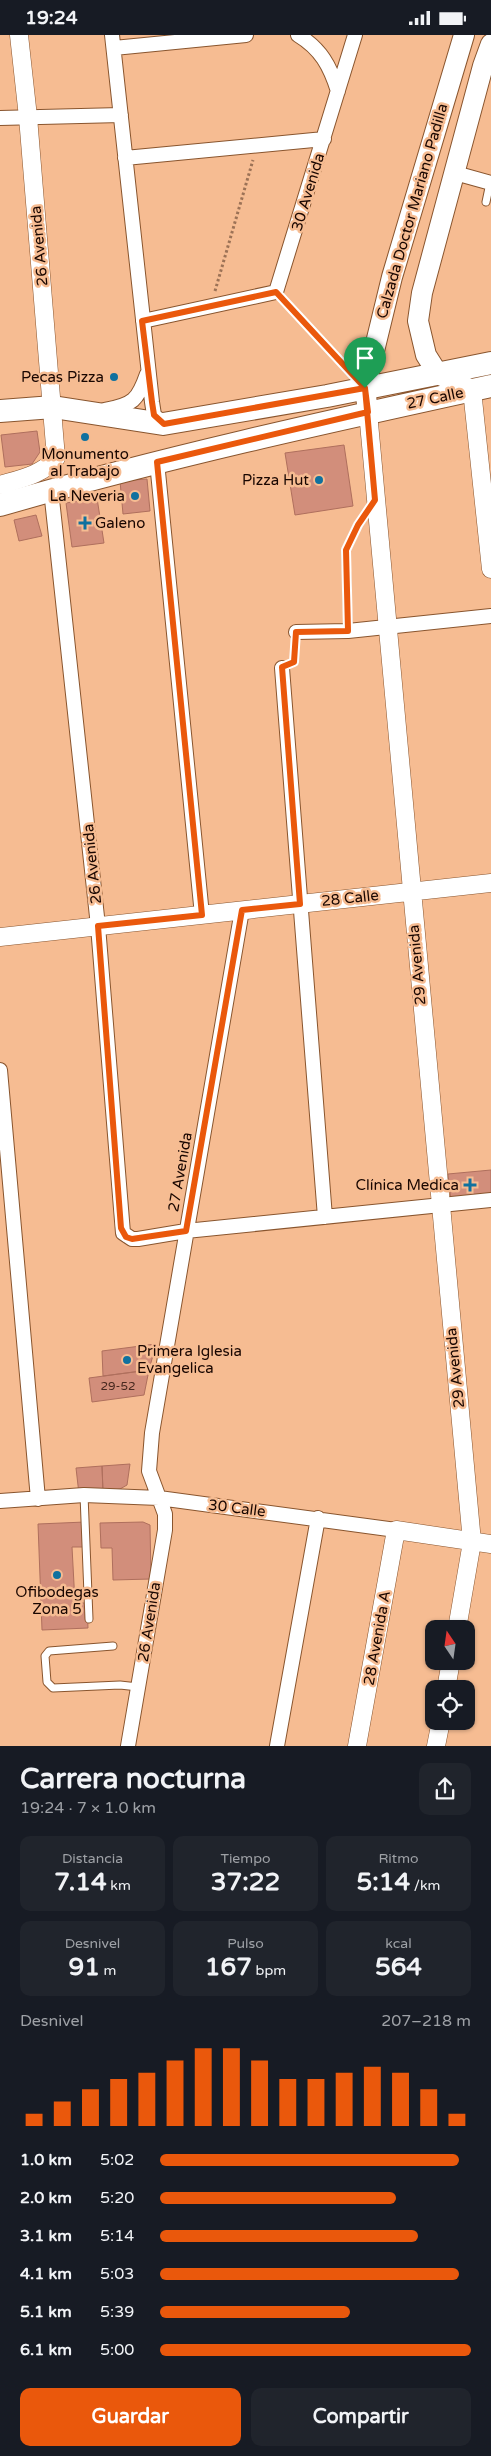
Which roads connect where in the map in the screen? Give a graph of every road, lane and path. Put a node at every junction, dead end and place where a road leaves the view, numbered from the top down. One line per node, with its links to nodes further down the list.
1 (19, 35): 10 (street, 26 Avenida)
2 (246, 35): 6 (street)
3 (298, 35): 8 (street)
4 (355, 35): 8 (street, 30 Avenida)
5 (459, 37): 24 (main road, Calzada Doctor Mariano Padilla)
6 (113, 42): 9 (street)
7 (491, 44): 15 (main road, Calzada Doctor Mariano Padilla)
8 (338, 92): 12 (street, 30 Avenida)
9 (121, 115): 10 (street); 14 (street)
10 (28, 117): 11 (street); 26 (street, 26 Avenida)
11 (0, 118)
12 (324, 139): 13 (street); 18 (street, 30 Avenida)
13 (257, 145): 14 (street); 19 (path)
14 (125, 158): 20 (street)
15 (455, 173): 16 (street); 23 (main road, Calzada Doctor Mariano Padilla)
16 (491, 183): 17 (lane)
17 (486, 202)
18 (276, 292): 19 (street); 24 (path)
19 (210, 307): 20 (street)
20 (142, 321): 22 (street)
21 (491, 363): 23 (main road, 27 Calle)
22 (149, 369): 28 (street); 30 (street)
23 (438, 374): 24 (main road, 27 Calle); 25 (main road)
24 (365, 388): 29 (main road, 29 Avenida); 30 (main road, 27 Calle)
25 (481, 388): 29 (main road, 27 Calle); 36 (street)
26 (53, 407): 27 (main road, 27 Calle); 28 (main road, 27 Calle); 32 (street, 26 Avenida)
27 (0, 411)
28 (92, 411): 30 (main road, 27 Calle)
29 (368, 412): 31 (main road, 27 Calle); 34 (street, 29 Avenida)
30 (164, 424)
31 (157, 462): 33 (main road, 27 Calle); 46 (street)
32 (0, 485)
33 (51, 490): 35 (main road, 27 Calle); 47 (street, 26 Avenida)
34 (375, 500): 38 (street, 29 Avenida); 39 (lane)
35 (0, 505)
36 (491, 569)
37 (491, 616): 38 (street)
38 (389, 626): 39 (street); 43 (street, 29 Avenida)
39 (348, 631): 40 (street)
40 (296, 632): 41 (path)
41 (282, 667): 44 (street)
42 (491, 883): 43 (street, 28 Calle)
43 (411, 892): 44 (street, 28 Calle); 51 (street, 29 Avenida)
44 (300, 904): 45 (street, 28 Calle); 52 (street)
45 (242, 910): 46 (street, 28 Calle); 53 (street, 27 Avenida)
46 (202, 915): 47 (street, 28 Calle)
47 (98, 926): 48 (street, 28 Calle); 53 (street, 26 Avenida)
48 (0, 937)
49 (0, 1070): 56 (street)
50 (491, 1200): 51 (street)
51 (439, 1205): 52 (street); 61 (street, 29 Avenida)
52 (325, 1217): 53 (street)
53 (186, 1231): 55 (street, 27 Avenida)
54 (84, 1495): 55 (street, 30 Calle); 56 (street, 30 Calle); 62 (lane)
55 (159, 1498): 58 (street, 30 Calle); 65 (street, 26 Avenida)
56 (38, 1499): 57 (street, 30 Calle)
57 (0, 1501)
58 (318, 1518): 59 (street, 30 Calle); 68 (street)
59 (396, 1530): 61 (street, 30 Calle); 69 (street, 28 Avenida A)
60 (491, 1544): 61 (street, 30 Calle)
61 (471, 1548): 63 (street)
62 (89, 1619)
63 (459, 1620)
64 (113, 1646): 65 (lane)
65 (138, 1687): 67 (street, 26 Avenida)
66 (439, 1730): 70 (street)
67 (128, 1746)
68 (277, 1746)
69 (357, 1746)
70 (436, 1746)

